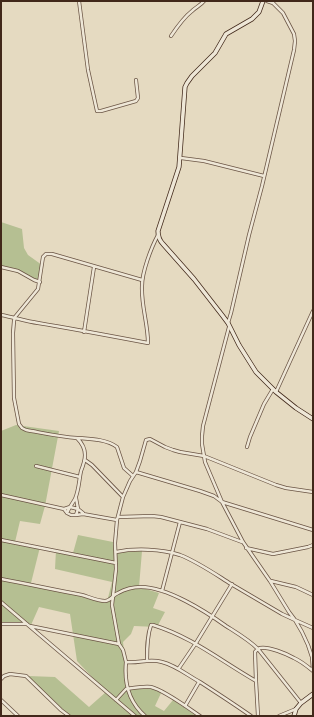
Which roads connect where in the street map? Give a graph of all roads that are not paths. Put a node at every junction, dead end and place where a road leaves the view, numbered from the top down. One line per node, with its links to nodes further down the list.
1 (79, 1): 6 (street)
2 (204, 1): 5 (street)
3 (263, 1): 7 (street)
4 (267, 1): 8 (street)
5 (171, 36)
6 (136, 80)
7 (181, 158): 8 (street); 9 (street)
8 (264, 176): 17 (street)
9 (158, 235): 12 (street); 17 (street)
10 (1, 267): 13 (street)
11 (94, 267): 12 (street); 13 (street); 18 (street)
12 (142, 280): 18 (street)
13 (40, 282): 16 (street)
14 (313, 311): 20 (street)
15 (1, 315): 16 (street)
16 (15, 317): 18 (street); 22 (street)
17 (228, 324): 19 (street); 24 (street)
18 (84, 332)
19 (273, 389): 20 (street); 23 (street)
20 (276, 392): 21 (street)
21 (313, 419)
22 (77, 438): 25 (street); 28 (street)
23 (247, 447)
24 (204, 456): 27 (street); 30 (street); 34 (street)
25 (85, 460): 29 (street); 33 (street)
26 (36, 466): 29 (street)
27 (136, 472): 28 (street); 34 (street)
28 (133, 476): 33 (street)
29 (80, 477): 32 (street)
30 (313, 492)
31 (1, 495): 36 (street)
32 (76, 497): 35 (street); 37 (street)
33 (123, 497): 41 (street)
34 (222, 502): 43 (street); 45 (street)
35 (70, 507): 36 (street); 37 (street); 38 (street)
36 (64, 509): 38 (street)
37 (78, 509): 39 (street); 40 (street)
38 (67, 513): 40 (street)
39 (83, 514): 40 (street); 41 (street)
40 (76, 515)
41 (117, 519): 42 (street); 48 (street)
42 (180, 522): 45 (street); 49 (street)
43 (313, 530)
44 (1, 540): 50 (street)
45 (243, 542): 47 (street)
46 (313, 545): 47 (street)
47 (246, 548): 52 (street)
48 (116, 552): 49 (street); 50 (street)
49 (172, 553): 53 (street); 54 (street)
50 (116, 563): 56 (street)
51 (1, 579): 56 (street)
52 (270, 581): 55 (street); 59 (street)
53 (232, 584): 58 (street); 59 (street)
54 (162, 591): 56 (street); 58 (street)
55 (313, 595)
56 (113, 596): 64 (street)
57 (1, 602): 61 (street)
58 (212, 616): 63 (street); 65 (street)
59 (295, 620): 62 (street); 69 (street)
60 (1, 624): 61 (street)
61 (29, 625): 64 (street); 76 (street)
62 (313, 628)
63 (196, 643): 66 (street); 68 (street); 71 (street)
64 (119, 644): 67 (street)
65 (258, 649): 69 (street); 71 (street); 77 (street)
66 (147, 660): 67 (street); 68 (street)
67 (126, 662): 73 (street)
68 (179, 668): 72 (street)
69 (313, 671)
70 (1, 679): 81 (street)
71 (256, 681): 86 (street)
72 (199, 682): 78 (street); 85 (street)
73 (127, 689): 76 (street); 78 (street); 83 (street)
74 (313, 694): 77 (street)
75 (1, 700): 80 (street)
76 (116, 700): 82 (street)
77 (301, 703): 79 (street)
78 (185, 706): 84 (street)
79 (296, 709): 87 (street); 88 (street)
80 (18, 716)
81 (69, 716)
82 (135, 716)
83 (144, 716)
84 (200, 716)
85 (251, 716)
86 (258, 716)
87 (279, 716)
88 (294, 716)

